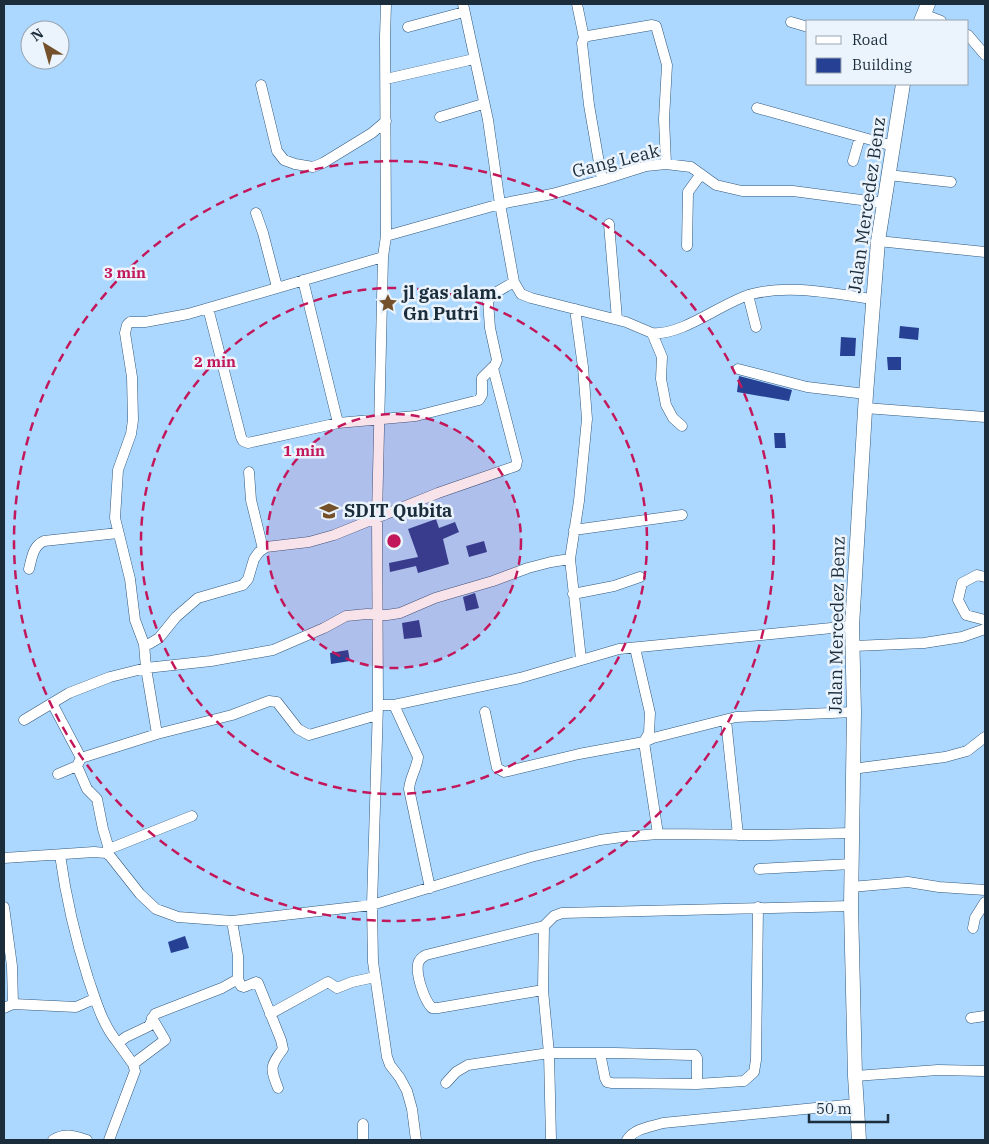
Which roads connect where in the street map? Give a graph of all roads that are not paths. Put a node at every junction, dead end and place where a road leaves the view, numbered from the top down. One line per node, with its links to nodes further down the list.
1 (386, 4): 13 (street)
2 (577, 4): 10 (street)
3 (464, 8): 8 (street); 12 (street)
4 (924, 13): 5 (street)
5 (939, 20)
6 (791, 22): 7 (street)
7 (806, 26)
8 (408, 27)
9 (969, 36): 11 (street)
10 (584, 38): 23 (street); 26 (street)
11 (985, 55)
12 (474, 60): 13 (street); 16 (street)
13 (386, 79): 19 (street)
14 (261, 85): 19 (street)
15 (903, 85): 21 (main road, Jalan Mercedez Benz)
16 (483, 104): 18 (street); 29 (street)
17 (757, 108): 20 (street)
18 (440, 117)
19 (386, 121): 32 (street)
20 (860, 137): 21 (street); 22 (street)
21 (893, 146): 25 (main road, Jalan Mercedez Benz)
22 (853, 161)
23 (666, 164): 24 (street, Gang Leak); 26 (street, Gang Leak)
24 (701, 174): 28 (street, Gang Leak); 34 (street)
25 (888, 175): 27 (street); 28 (main road, Jalan Mercedez Benz)
26 (602, 180): 29 (street, Gang Leak)
27 (951, 182)
28 (884, 203): 33 (main road, Jalan Mercedez Benz)
29 (500, 204): 32 (street, Gang Leak); 38 (street)
30 (256, 213): 39 (street)
31 (609, 224): 44 (street)
32 (386, 236): 36 (street)
33 (878, 241): 35 (street); 41 (main road, Jalan Mercedez Benz)
34 (687, 246)
35 (985, 252)
36 (383, 257): 37 (street); 51 (street)
37 (303, 280): 39 (street); 52 (street)
38 (514, 282): 43 (street); 47 (street)
39 (277, 287): 42 (street)
40 (748, 295): 41 (street); 45 (street); 46 (street)
41 (874, 299): 49 (main road, Jalan Mercedez Benz)
42 (208, 308): 52 (street); 58 (street)
43 (575, 309): 44 (street); 57 (street)
44 (617, 319): 46 (street)
45 (756, 327)
46 (652, 333): 53 (street)
47 (493, 368): 51 (street); 56 (street)
48 (738, 368): 49 (street)
49 (865, 401): 50 (street); 67 (main road, Jalan Mercedez Benz)
50 (985, 417)
51 (381, 419): 52 (street); 56 (street)
52 (338, 423)
53 (682, 426)
54 (249, 472): 59 (street)
55 (682, 515): 57 (street)
56 (377, 517): 59 (street); 65 (street)
57 (574, 530): 60 (street)
58 (118, 533): 61 (street); 69 (street)
59 (262, 549): 69 (street)
60 (570, 559): 64 (street); 65 (street)
61 (29, 569)
62 (640, 577): 64 (street)
63 (985, 577): 66 (street)
64 (574, 594): 72 (street)
65 (378, 615): 73 (street); 76 (street)
66 (985, 620)
67 (852, 626): 70 (main road, Jalan Mercedez Benz); 71 (street)
68 (985, 629): 70 (street)
69 (144, 644): 73 (street)
70 (854, 646): 78 (main road, Jalan Mercedez Benz)
71 (635, 648): 72 (street); 83 (street)
72 (581, 659): 75 (street)
73 (146, 668): 74 (street); 81 (street)
74 (52, 703): 79 (street); 84 (street)
75 (394, 705): 76 (street); 97 (street)
76 (378, 710): 81 (street); 100 (street)
77 (485, 712): 83 (street)
78 (854, 712): 80 (street); 85 (main road, Jalan Mercedez Benz)
79 (24, 720)
80 (726, 720): 83 (street); 90 (street)
81 (157, 734): 84 (street)
82 (985, 737): 85 (street)
83 (644, 742): 89 (street)
84 (79, 762): 86 (street); 91 (street)
85 (852, 770): 88 (main road, Jalan Mercedez Benz)
86 (58, 774)
87 (192, 816): 91 (street)
88 (852, 833): 90 (street); 94 (main road, Jalan Mercedez Benz)
89 (658, 834): 90 (street); 97 (street)
90 (738, 835)
91 (108, 851): 92 (street); 104 (street)
92 (60, 855): 93 (street); 110 (street)
93 (4, 858)
94 (852, 864): 95 (street); 96 (main road, Jalan Mercedez Benz)
95 (759, 869)
96 (850, 887): 98 (street); 101 (main road, Jalan Mercedez Benz)
97 (430, 888): 100 (street)
98 (985, 890)
99 (985, 902): 106 (street)
100 (372, 905): 104 (street); 107 (street)
101 (851, 906): 103 (street); 121 (main road, Jalan Mercedez Benz)
102 (4, 907): 111 (street)
103 (758, 907): 105 (street); 123 (street)
104 (232, 920): 108 (street)
105 (544, 926): 109 (street); 109 (street)
106 (973, 928)
107 (374, 977): 112 (street); 131 (street)
108 (238, 979): 112 (street); 114 (street)
109 (543, 990): 117 (street)
110 (94, 1000): 111 (street); 116 (street)
111 (8, 1006)
112 (270, 1014): 124 (street)
113 (985, 1016): 115 (street)
114 (152, 1018): 116 (street); 119 (street)
115 (970, 1018)
116 (118, 1043): 119 (street)
117 (549, 1053): 118 (street); 122 (street); 132 (street)
118 (600, 1053): 123 (street); 123 (street)
119 (134, 1064): 129 (street)
120 (985, 1071): 121 (street)
121 (855, 1076): 125 (main road, Jalan Mercedez Benz)
122 (446, 1083)
123 (697, 1084)
124 (278, 1088)
125 (856, 1104): 133 (street); 134 (main road, Jalan Mercedez Benz)
126 (363, 1124): 130 (street)
127 (54, 1140): 128 (street)
128 (87, 1140)
129 (109, 1140)
130 (363, 1140)
131 (416, 1140)
132 (551, 1140)
133 (626, 1140)
134 (859, 1140)

